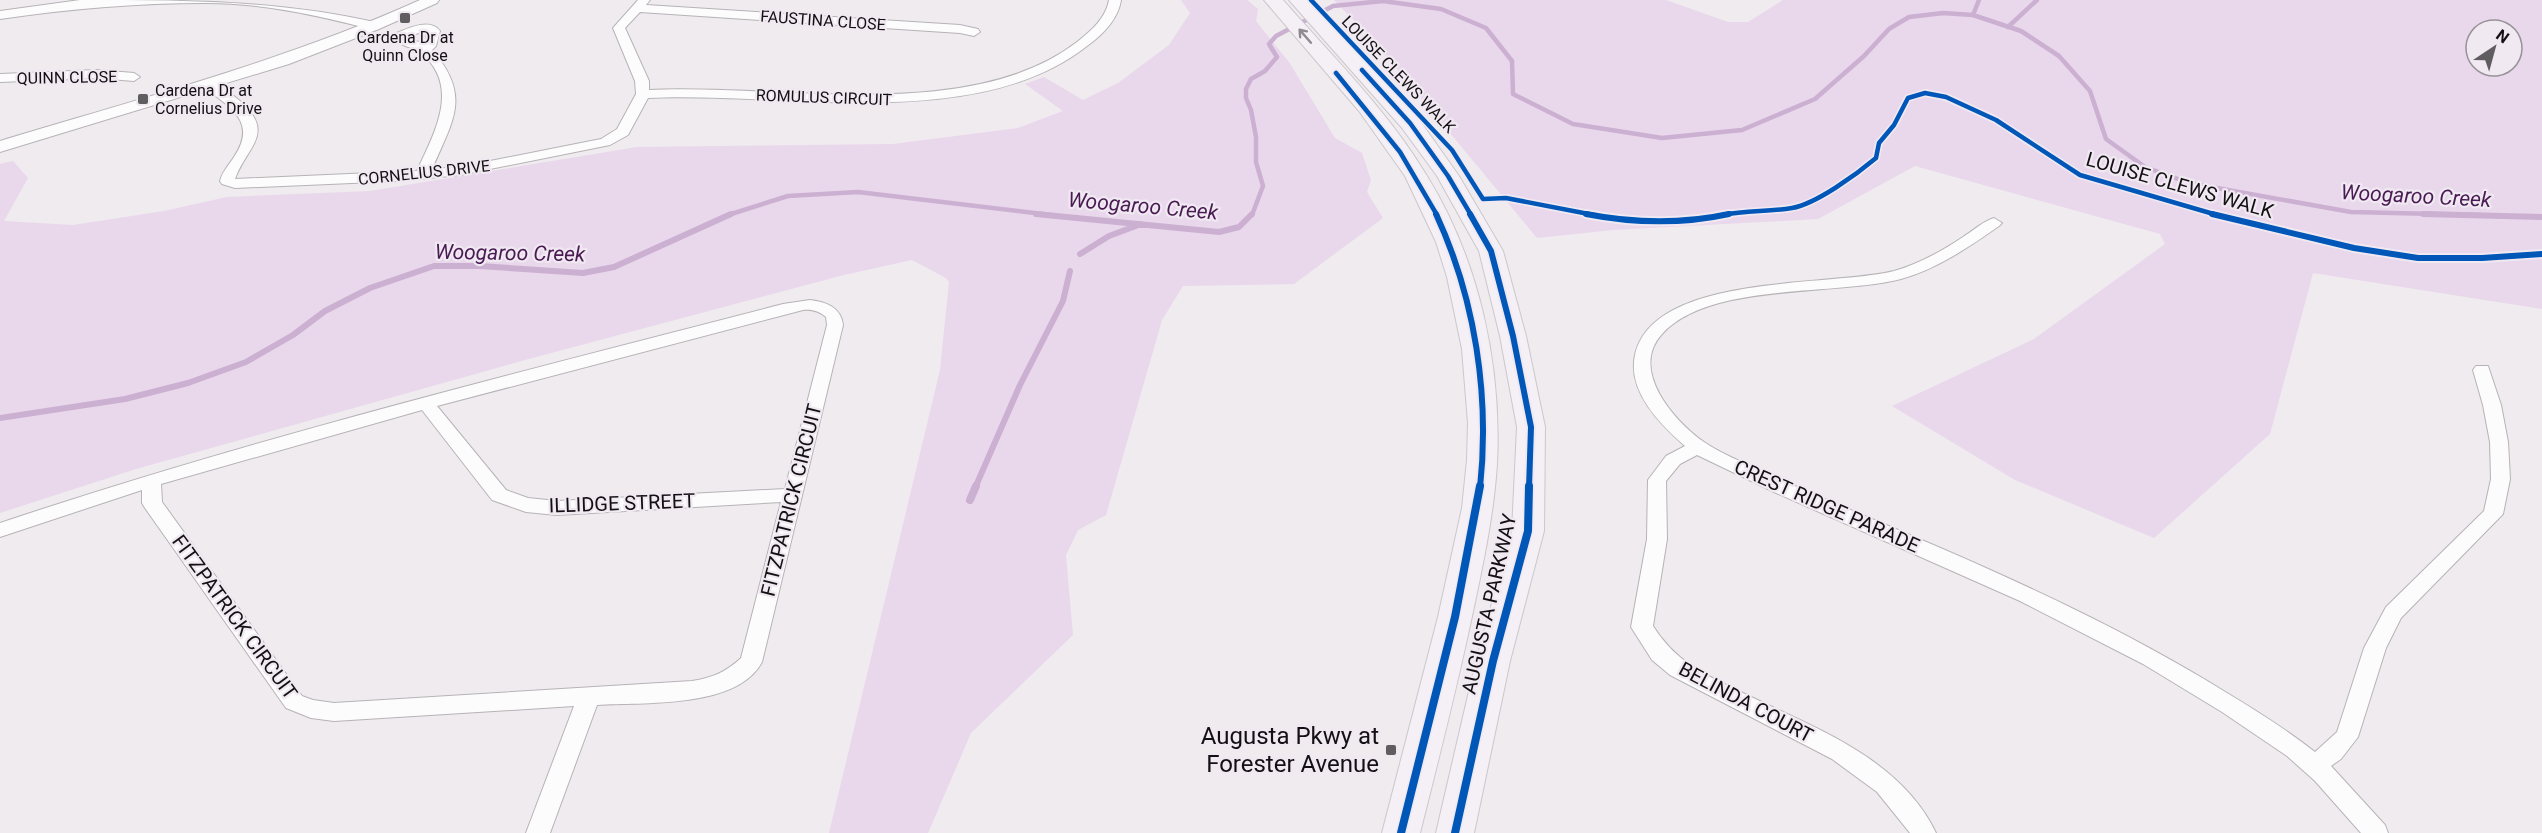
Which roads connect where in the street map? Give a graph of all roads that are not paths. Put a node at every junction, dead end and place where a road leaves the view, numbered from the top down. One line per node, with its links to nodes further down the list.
1 (204, 0): 8 (street)
2 (210, 0): 9 (street)
3 (432, 0): 9 (street)
4 (1115, 0): 16 (street, ROMULUS CIRCUIT)
5 (1273, 0): 12 (main road, AUGUSTA PARKWAY, one-way to 5)
6 (1298, 0): 12 (main road, AUGUSTA PARKWAY)
7 (640, 4): 10 (street, FAUSTINA CLOSE); 16 (street)
8 (0, 15)
9 (375, 26): 15 (street)
10 (974, 32)
11 (424, 49): 18 (street)
12 (1348, 70): 29 (main road, AUGUSTA PARKWAY); 30 (main road, AUGUSTA PARKWAY)
13 (134, 77): 14 (street, QUINN CLOSE)
14 (0, 78)
15 (209, 84): 17 (street); 18 (street, CORNELIUS DRIVE)
16 (643, 94): 18 (street, CORNELIUS DRIVE)
17 (0, 147)
18 (422, 175)
19 (1994, 223): 22 (street, CREST RIDGE PARADE)
20 (2482, 370): 27 (street)
21 (427, 405): 23 (street, FITZPATRICK CIRCUIT); 24 (street, ILLIDGE STREET); 24 (street, FITZPATRICK CIRCUIT)
22 (1698, 447): 27 (street, CREST RIDGE PARADE); 31 (street, BELINDA COURT)
23 (151, 481): 25 (street, FITZPATRICK CIRCUIT); 26 (street, FITZPATRICK CIRCUIT)
24 (791, 495): 26 (street, FITZPATRICK CIRCUIT)
25 (0, 530)
26 (589, 697): 28 (street)
27 (2315, 765): 32 (street, CREST RIDGE PARADE)
28 (538, 833)
29 (1401, 833)
30 (1455, 833)
31 (1924, 833)
32 (2376, 833)

